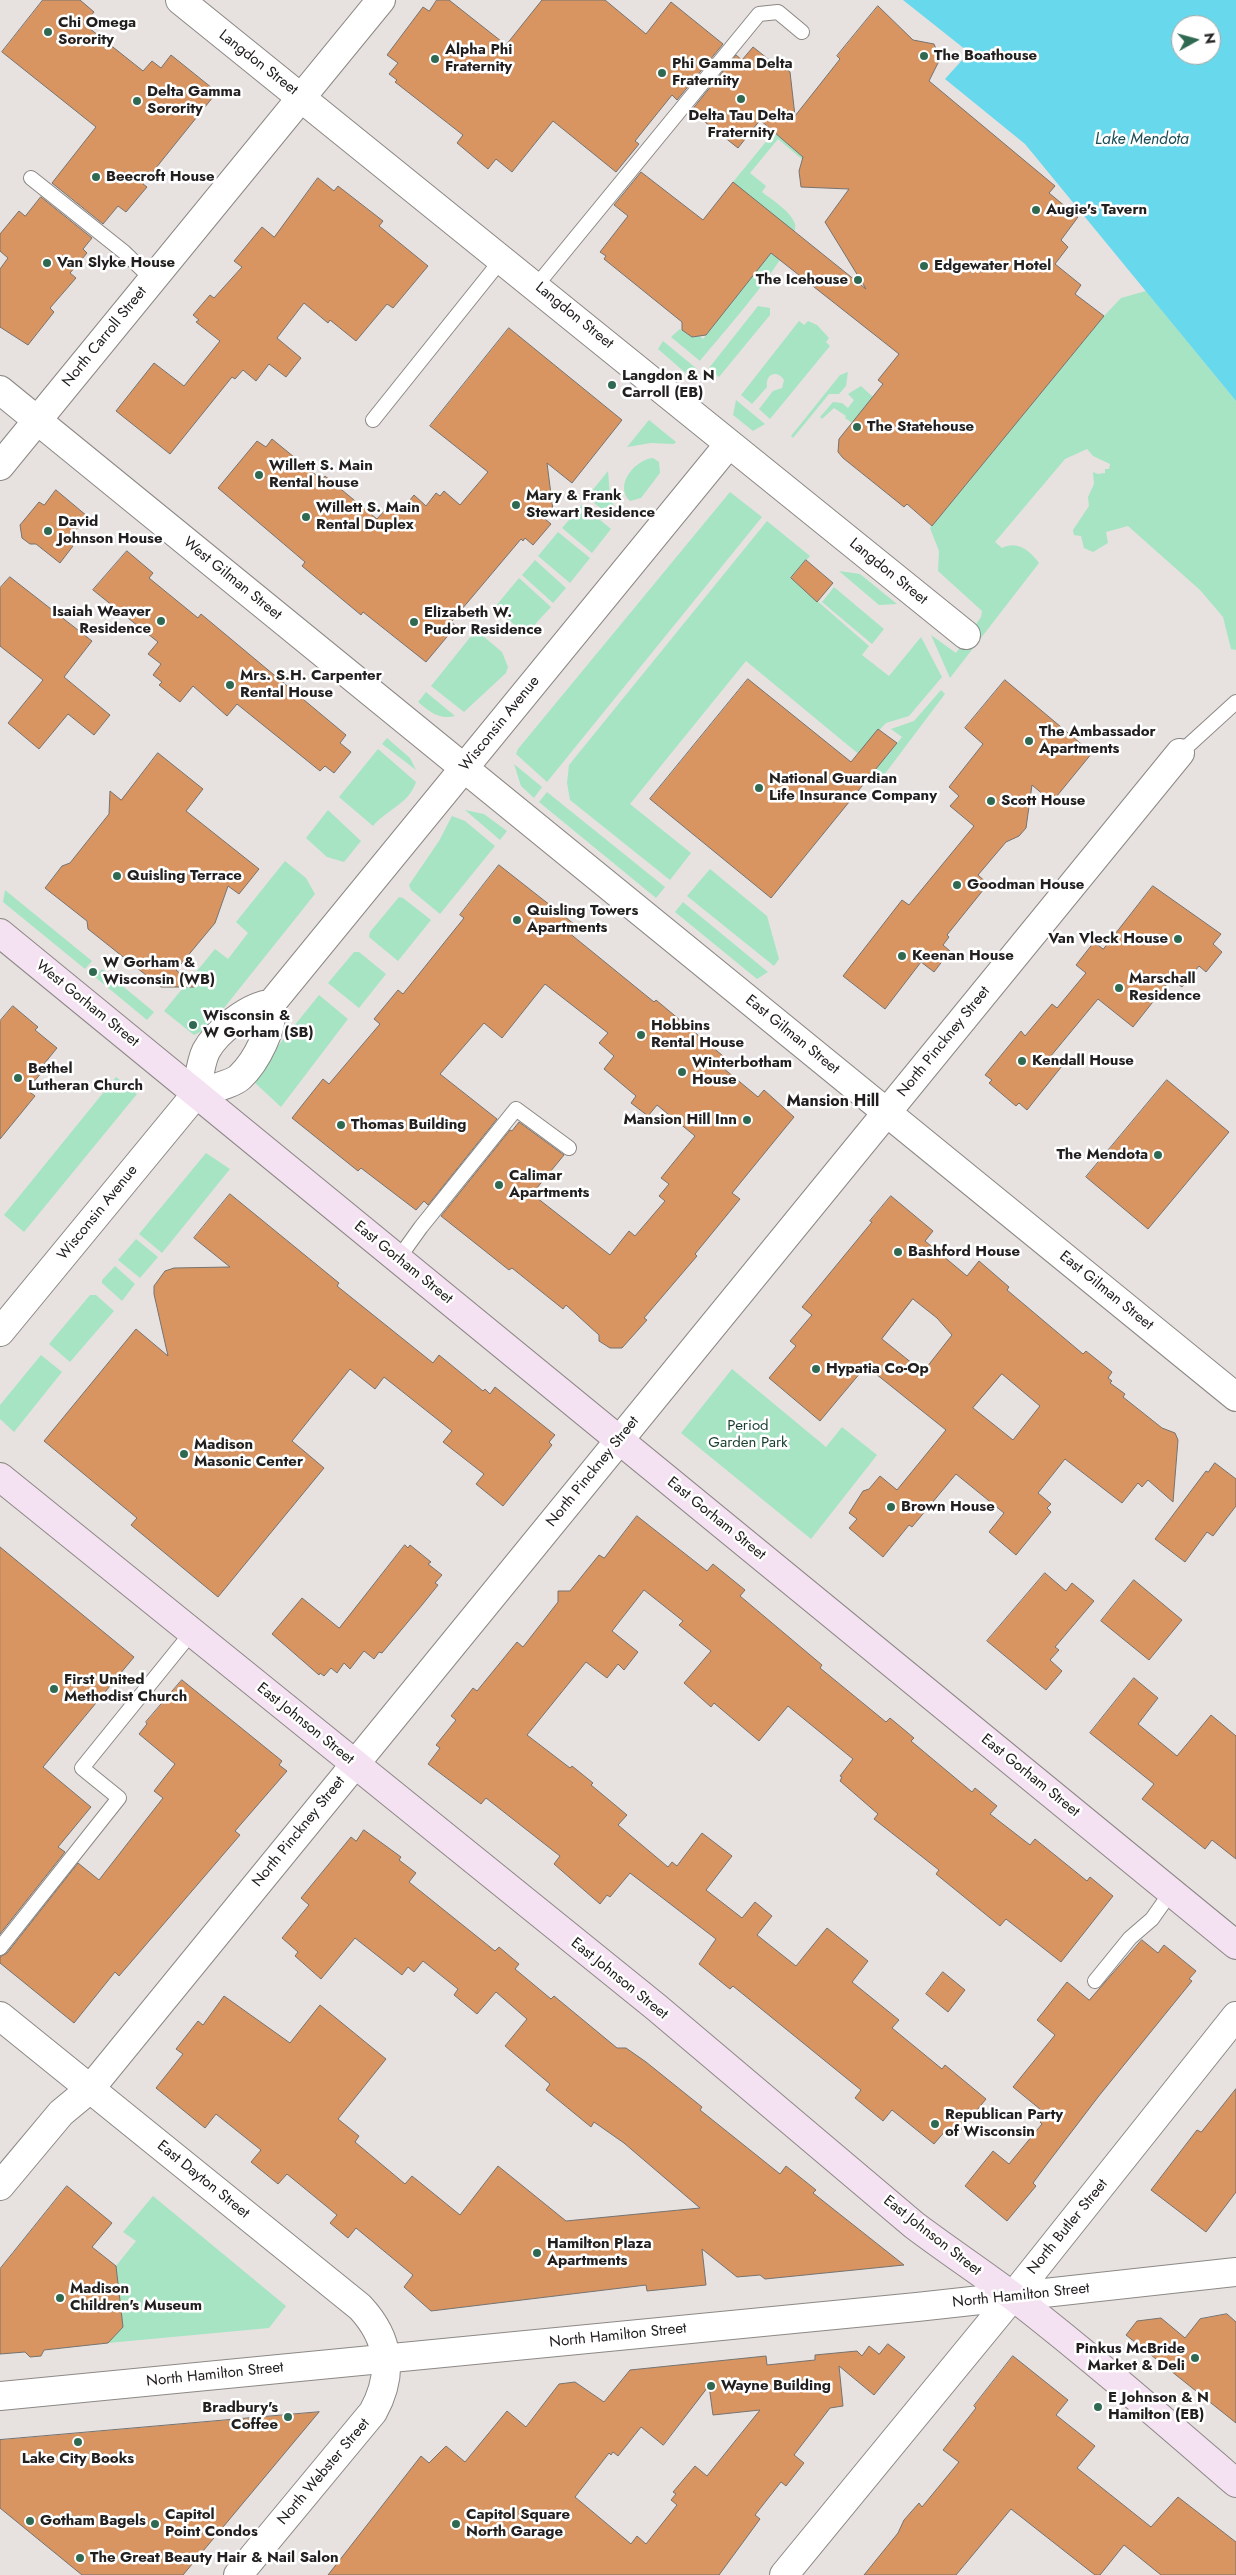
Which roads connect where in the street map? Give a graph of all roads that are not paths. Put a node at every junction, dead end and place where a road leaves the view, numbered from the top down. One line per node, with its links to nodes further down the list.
1 (180, 0): 4 (street, Langdon Street)
2 (381, 0): 4 (street, North Carroll Street)
3 (802, 32): 8 (lane)
4 (302, 96): 6 (street, Langdon Street); 7 (street, North Carroll Street)
5 (30, 178): 7 (lane)
6 (502, 259): 8 (street, Langdon Street); 11 (lane)
7 (152, 279): 10 (street, North Carroll Street)
8 (536, 286): 12 (street, Langdon Street)
9 (0, 390): 10 (street, West Gilman Street)
10 (37, 420): 13 (street, North Carroll Street); 17 (street, West Gilman Street)
11 (373, 420)
12 (729, 444): 14 (street, Langdon Street); 17 (street, Wisconsin Avenue)
13 (0, 466)
14 (966, 635)
15 (1236, 702): 16 (lane)
16 (1180, 753): 21 (street, North Pinckney Street)
17 (464, 767): 19 (street, Wisconsin Avenue); 21 (street, East Gilman Street)
18 (0, 933): 20 (main road, West Gorham Street)
19 (271, 1004): 20 (street, Wisconsin Avenue); 20 (street)
20 (196, 1094): 23 (main road, East Gorham Street); 24 (street, Wisconsin Avenue)
21 (886, 1112): 25 (street, East Gilman Street); 26 (street, North Pinckney Street)
22 (569, 1148): 23 (lane)
23 (398, 1259): 26 (main road, East Gorham Street)
24 (0, 1332)
25 (1236, 1397)
26 (620, 1440): 29 (street, North Pinckney Street); 30 (main road, East Gorham Street)
27 (0, 1477): 28 (main road, East Johnson Street)
28 (192, 1632): 29 (main road, East Johnson Street); 32 (lane)
29 (354, 1764): 36 (street, North Pinckney Street); 39 (main road, East Johnson Street)
30 (1171, 1892): 31 (main road, East Gorham Street); 33 (lane)
31 (1236, 1945)
32 (0, 1948)
33 (1095, 1981)
34 (0, 2016): 36 (street, East Dayton Street)
35 (1236, 2016): 39 (street, North Butler Street)
36 (90, 2089): 37 (street, North Pinckney Street); 40 (street, East Dayton Street)
37 (0, 2186)
38 (1236, 2272): 39 (street, North Hamilton Street)
39 (1013, 2296): 40 (street, North Hamilton Street); 42 (main road, East Johnson Street); 44 (street, North Butler Street)
40 (386, 2358): 41 (street, North Hamilton Street); 43 (street, North Webster Street)
41 (0, 2396)
42 (1236, 2483)
43 (238, 2575)
44 (784, 2575)

